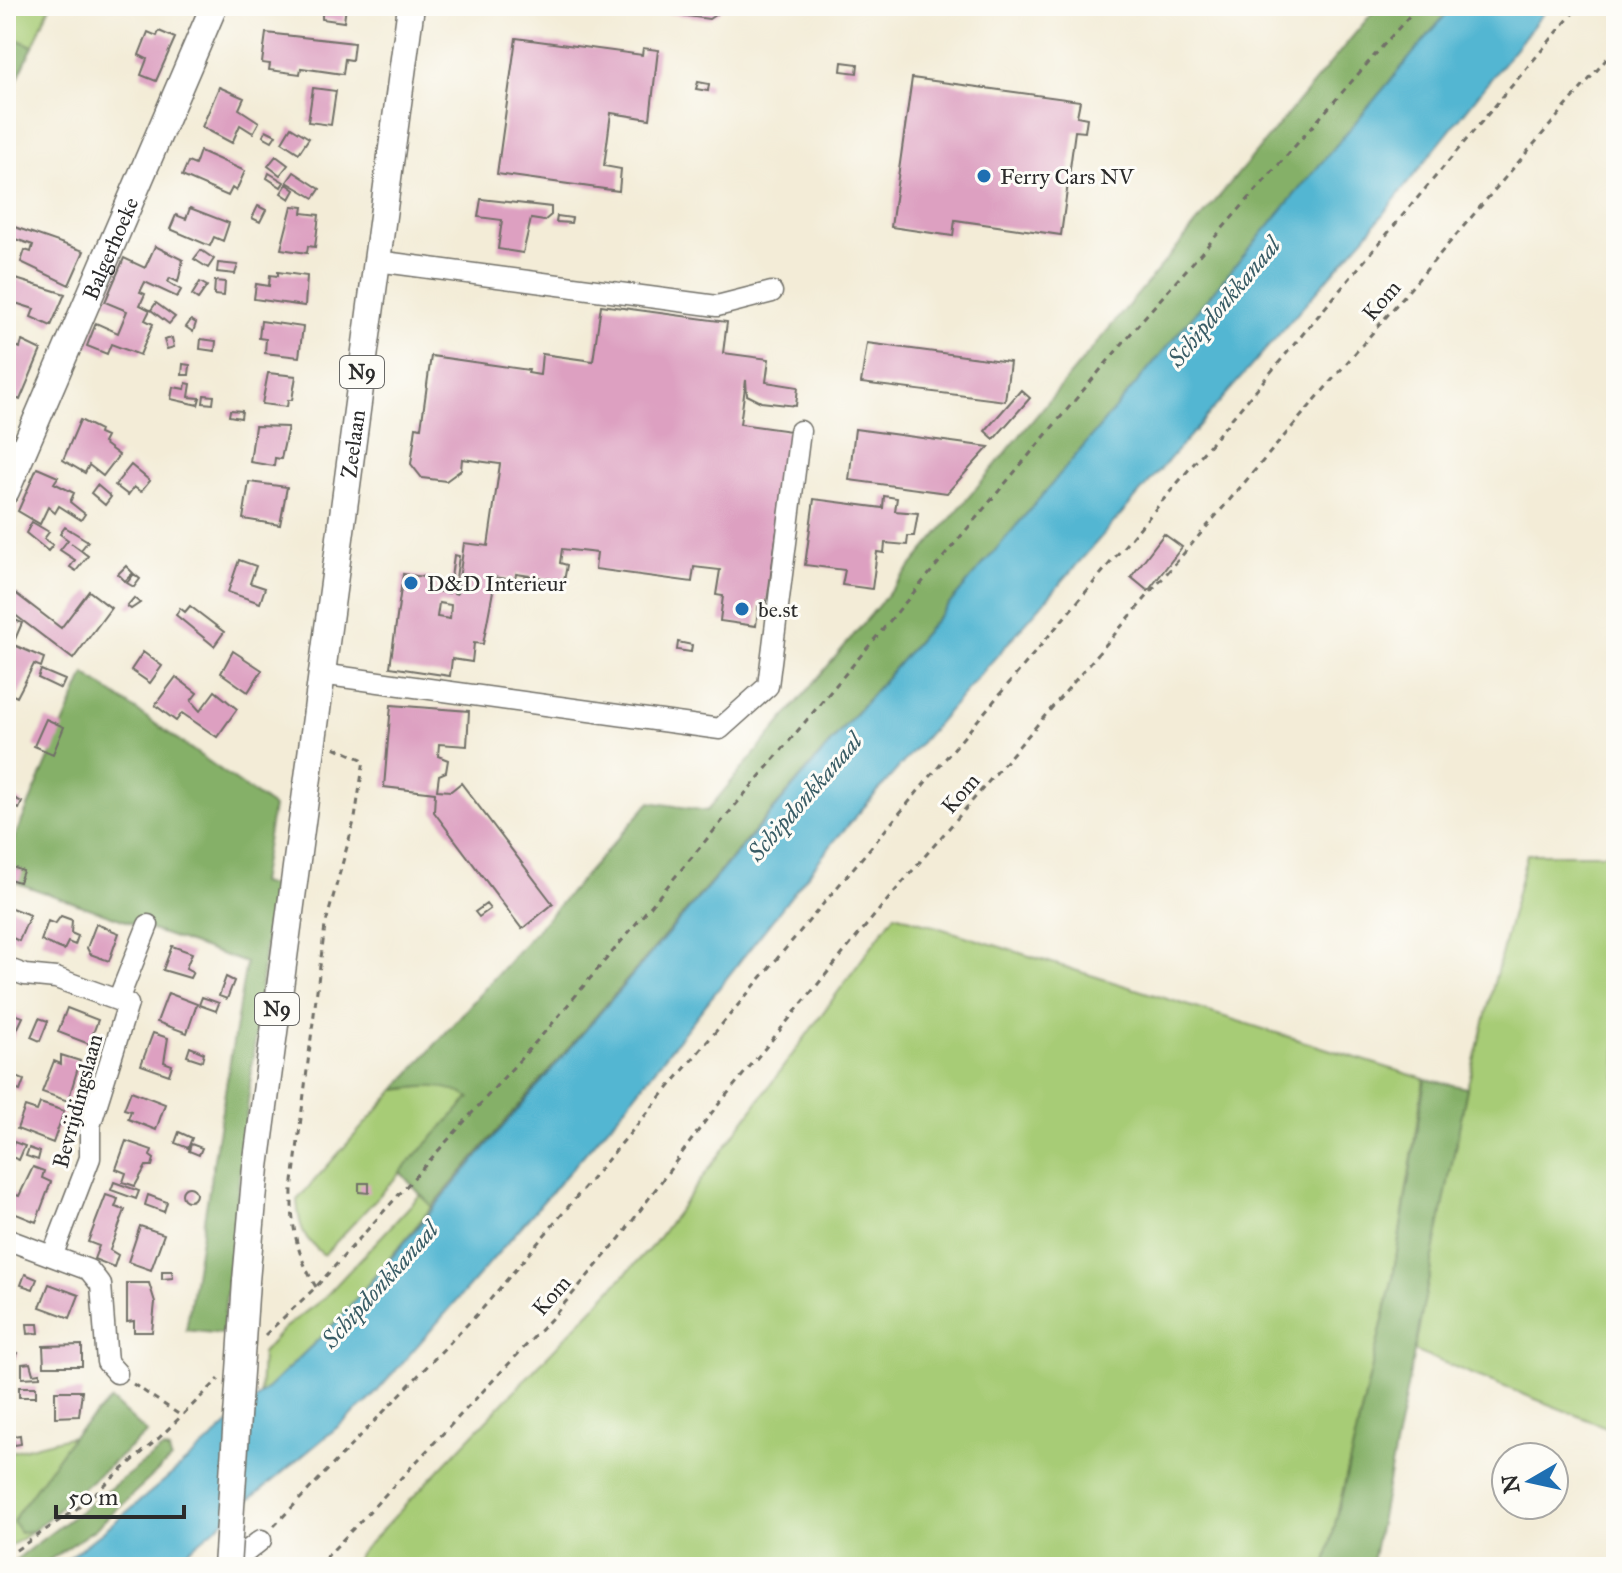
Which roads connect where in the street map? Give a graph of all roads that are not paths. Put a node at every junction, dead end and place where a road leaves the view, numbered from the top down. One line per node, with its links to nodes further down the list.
1 (214, 6): 6 (main road, Balgerhoeke)
2 (411, 6): 3 (main road, Zeelaan / N9)
3 (377, 261): 4 (street); 7 (main road, Zeelaan / N9)
4 (772, 292)
5 (800, 431): 7 (street)
6 (6, 491)
7 (321, 674): 15 (main road, Zeelaan / N9, bridge)
8 (148, 925): 10 (street, Bevrijdingslaan)
9 (6, 968): 10 (street)
10 (123, 1002): 12 (street, Bevrijdingslaan)
11 (6, 1239): 12 (street)
12 (53, 1254): 13 (street)
13 (117, 1373)
14 (261, 1540): 15 (street)
15 (227, 1567)

